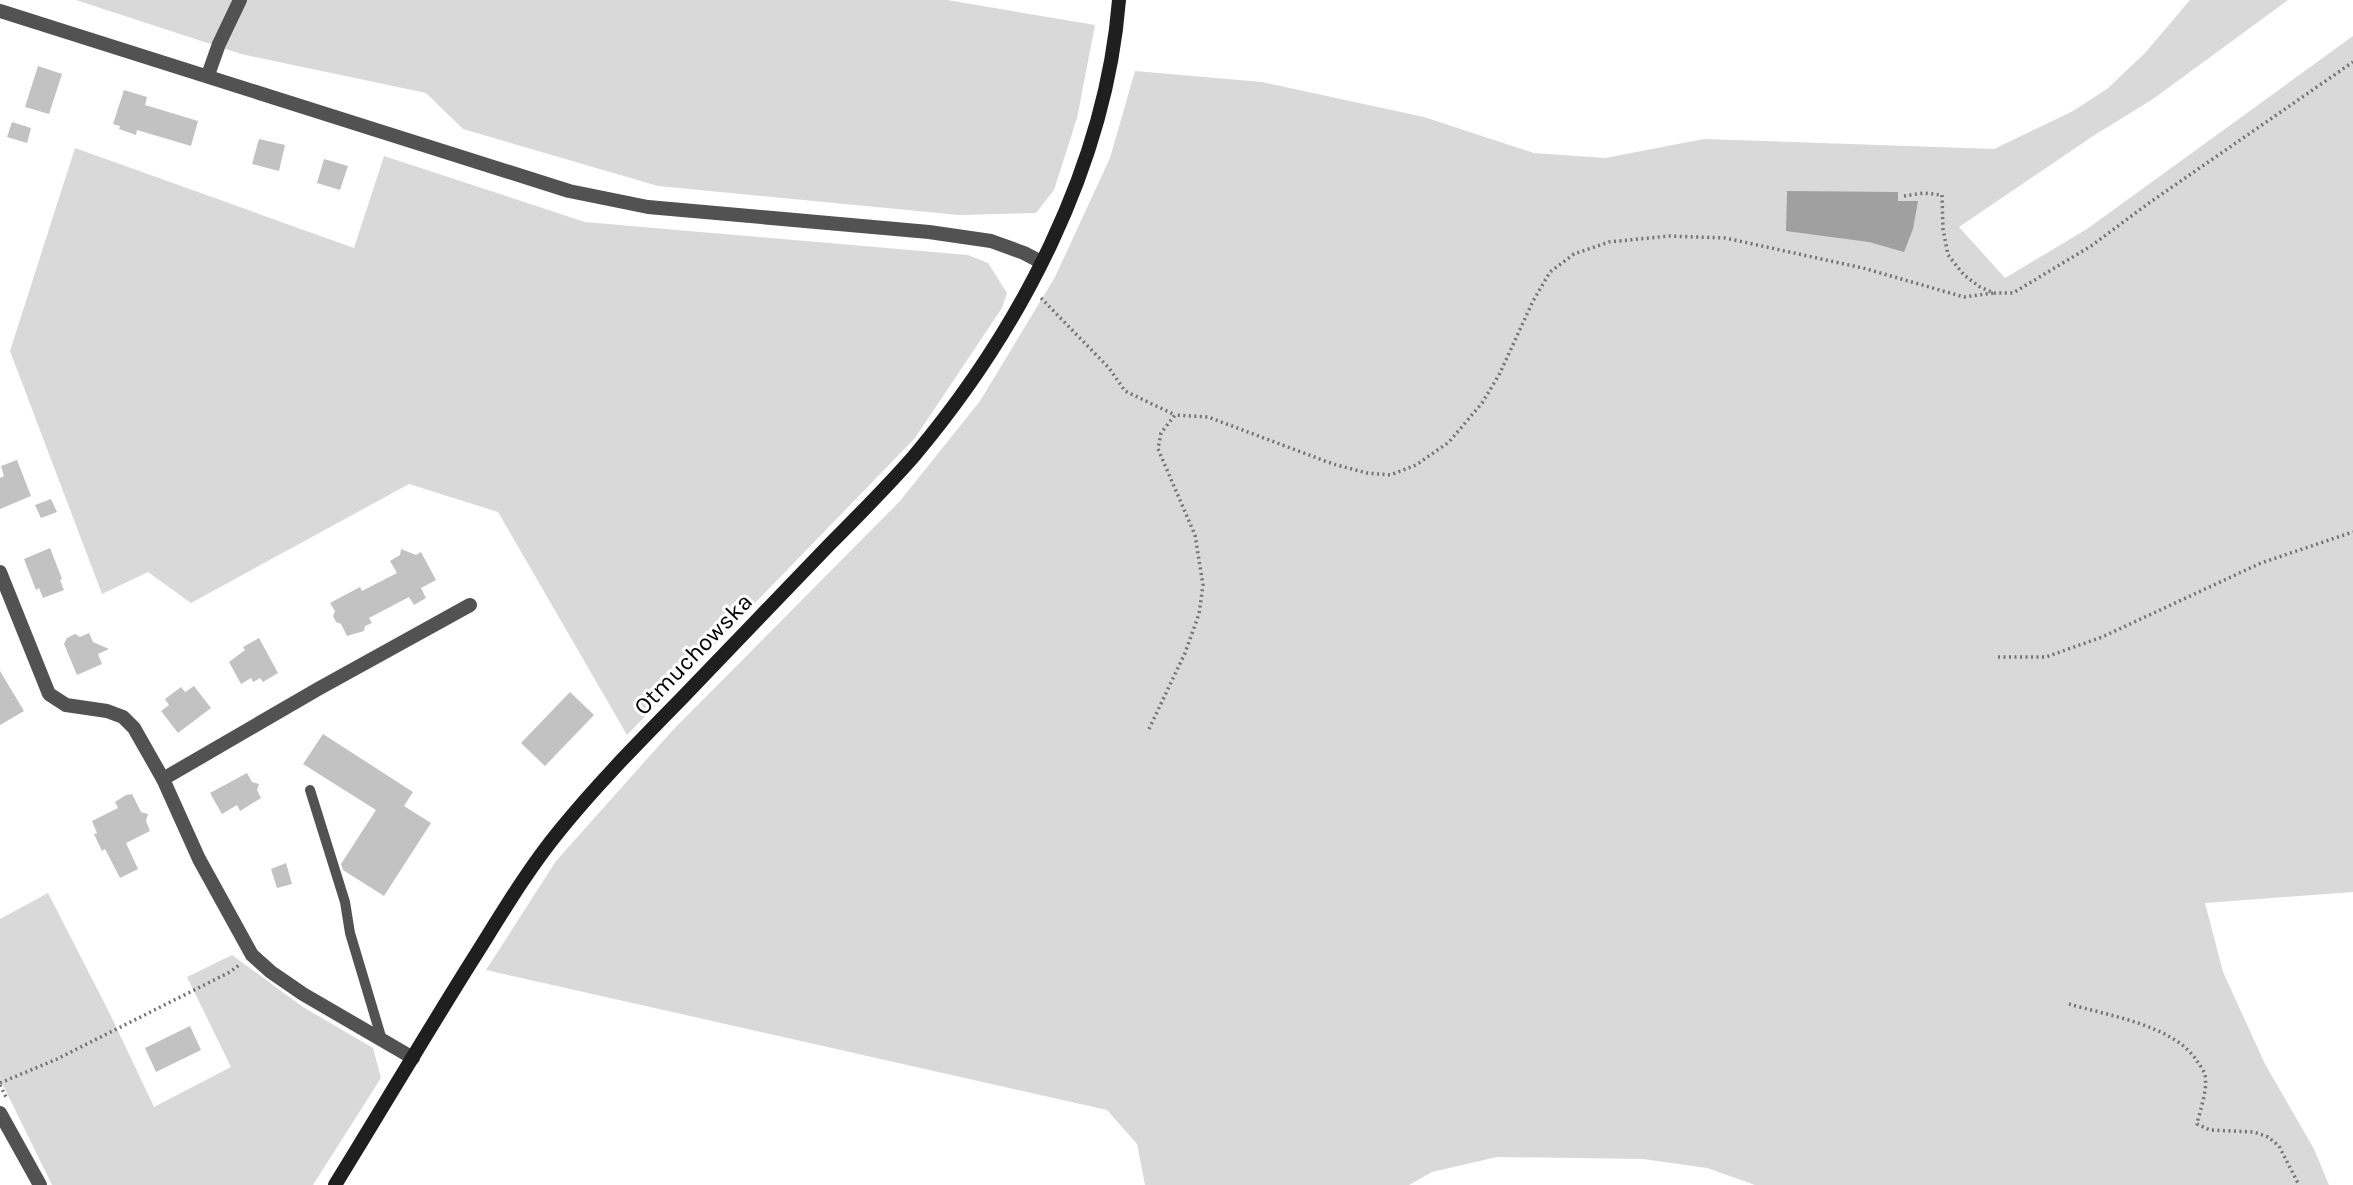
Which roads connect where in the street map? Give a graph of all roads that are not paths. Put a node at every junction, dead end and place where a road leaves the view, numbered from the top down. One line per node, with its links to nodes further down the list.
1 (240, 0): 4 (street)
2 (1119, 0): 5 (main road, Otmuchowska)
3 (0, 11): 4 (street)
4 (208, 75): 5 (street)
5 (1041, 262): 11 (main road, Otmuchowska)
6 (0, 572): 8 (street)
7 (470, 605): 8 (street)
8 (163, 779): 10 (street)
9 (310, 790): 10 (lane)
10 (382, 1040): 11 (street)
11 (413, 1058): 14 (main road, Otmuchowska)
12 (0, 1113): 13 (street)
13 (40, 1185)
14 (335, 1185)

